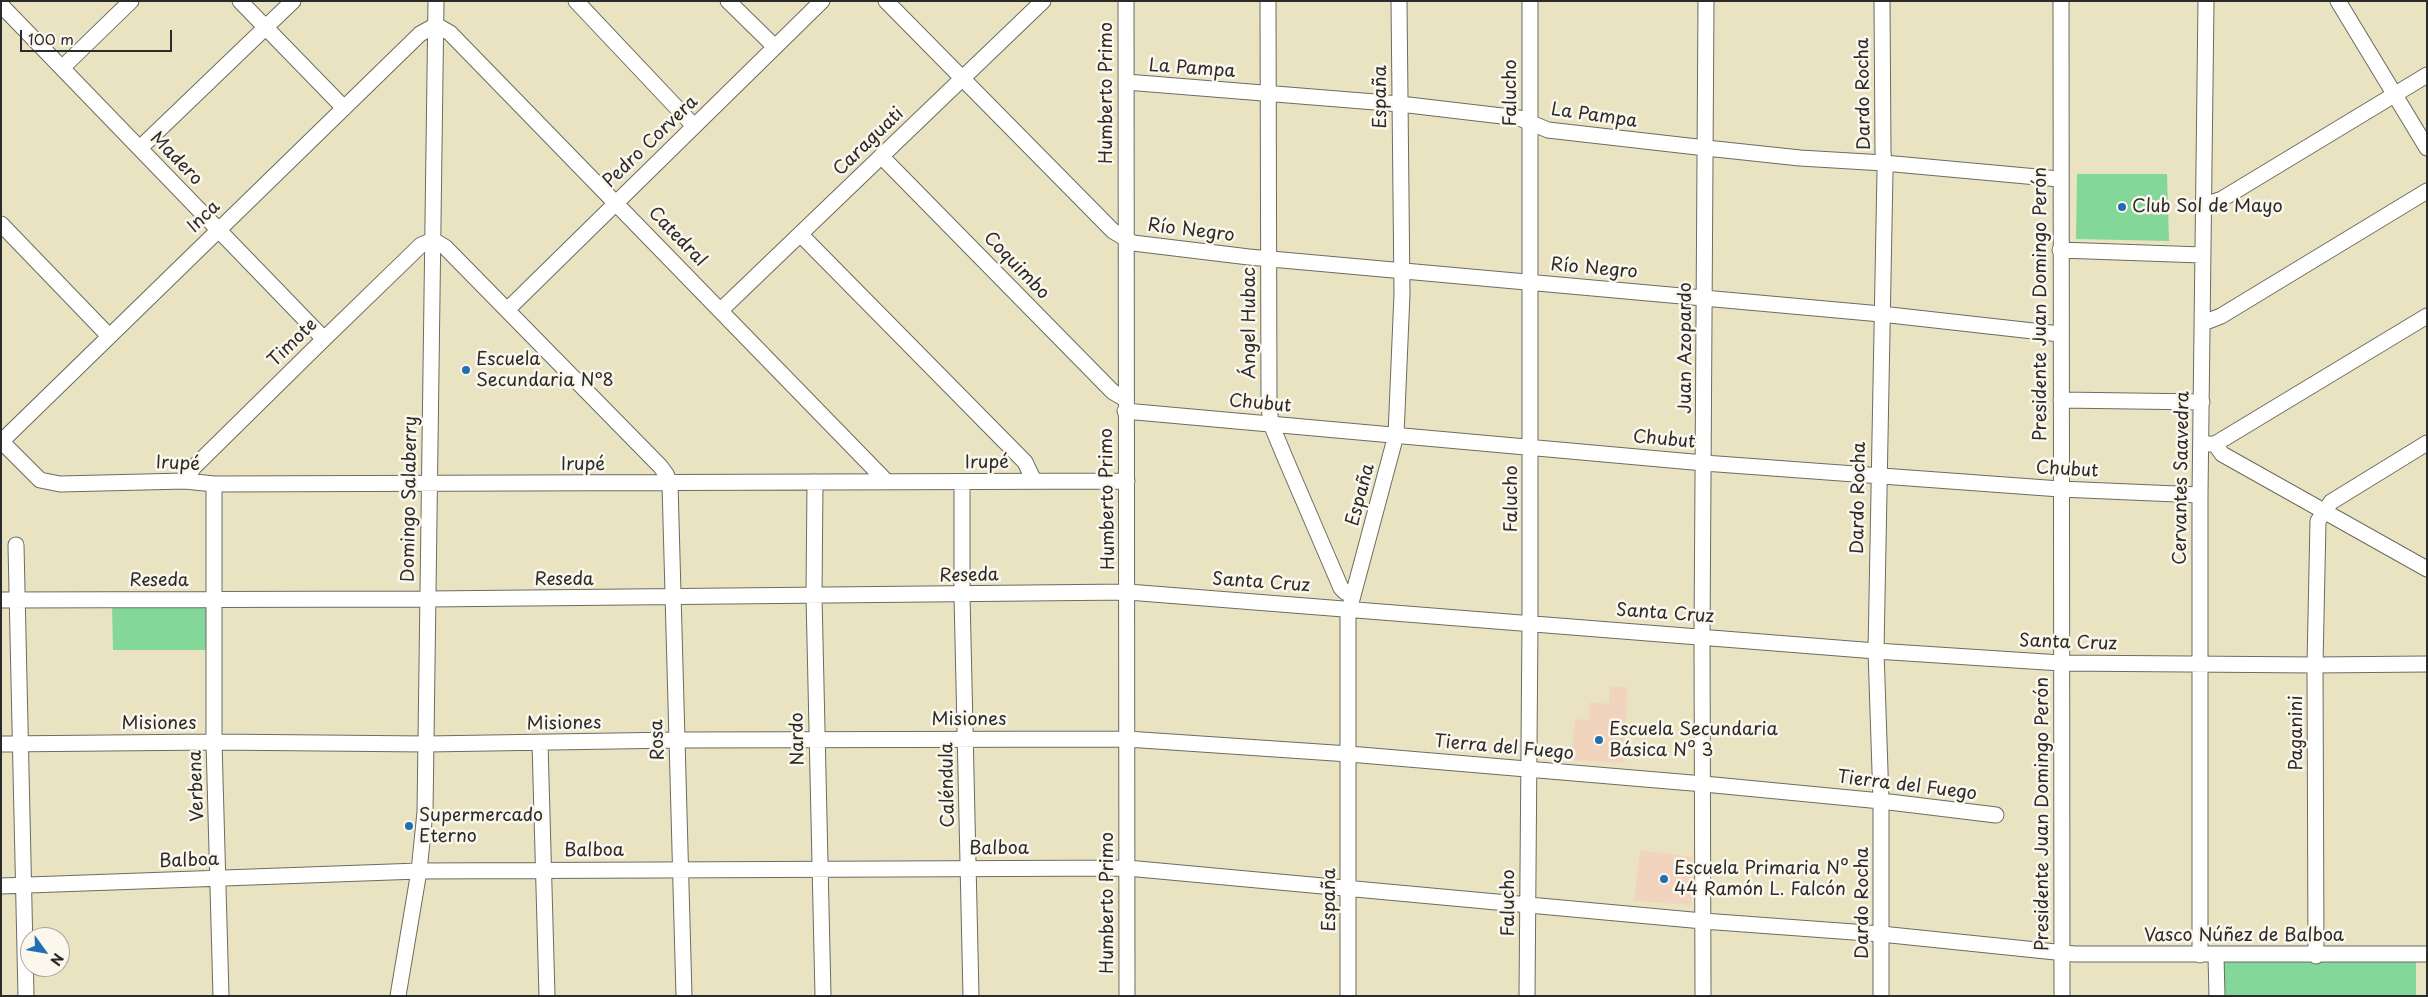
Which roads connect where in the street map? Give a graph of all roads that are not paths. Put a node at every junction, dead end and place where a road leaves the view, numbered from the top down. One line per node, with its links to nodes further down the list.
1 (130, 1): 23 (street)
2 (240, 1): 21 (street)
3 (293, 1): 21 (street)
4 (436, 1): 20 (street, Domingo Salaberry)
5 (576, 1): 32 (street)
6 (728, 1): 22 (street)
7 (822, 1): 22 (street, Pedro Corvera)
8 (886, 1): 25 (street)
9 (1043, 1): 25 (street, Caraguati)
10 (1126, 1): 26 (street, Humberto Primo)
11 (1268, 1): 27 (street, Ángel Hubac)
12 (1399, 1): 29 (street, España)
13 (1530, 1): 31 (street, Falucho)
14 (1706, 1): 34 (street, Juan Azopardo)
15 (1882, 1): 37 (street, Dardo Rocha)
16 (2061, 1): 38 (street, Presidente Juan Domingo Perón)
17 (2206, 1): 41 (street, Cervantes Saavedra)
18 (2339, 2): 28 (street)
19 (1, 5): 23 (street, Madero)
20 (436, 25): 30 (street, Inca); 40 (street, Catedral); 45 (street, Domingo Salaberry)
21 (265, 28): 30 (street); 33 (street)
22 (775, 47): 32 (street, Pedro Corvera)
23 (63, 67): 33 (street, Madero)
24 (2427, 75): 28 (street)
25 (963, 79): 36 (street, Caraguati); 46 (street)
26 (1126, 82): 27 (street, La Pampa); 46 (street, Humberto Primo)
27 (1267, 93): 29 (street, La Pampa); 49 (street, Ángel Hubac)
28 (2394, 95): 35 (street); 41 (street)
29 (1400, 104): 31 (street, La Pampa); 50 (street, España)
30 (344, 108): 43 (street, Inca)
31 (1530, 123): 34 (street, La Pampa); 51 (street, Falucho)
32 (694, 126): 40 (street, Pedro Corvera)
33 (140, 148): 43 (street, Madero)
34 (1706, 148): 37 (street, La Pampa); 52 (street, Juan Azopardo)
35 (2427, 148)
36 (882, 156): 44 (street, Caraguati); 63 (street, Coquimbo)
37 (1884, 163): 38 (street, La Pampa); 55 (street, Dardo Rocha)
38 (2059, 179): 47 (street, Presidente Juan Domingo Perón)
39 (2427, 191): 57 (street)
40 (616, 202): 53 (street, Pedro Corvera); 54 (street, Catedral)
41 (2204, 205): 48 (street, Cervantes Saavedra)
42 (1, 224): 59 (street)
43 (218, 230): 59 (street, Inca); 60 (street, Madero)
44 (801, 235): 54 (street, Caraguati); 74 (street)
45 (433, 240): 53 (street); 60 (street, Timote); 78 (street, Domingo Salaberry)
46 (1125, 240): 49 (street, Río Negro); 63 (street, Humberto Primo)
47 (2060, 250): 48 (street); 58 (street, Presidente Juan Domingo Perón)
48 (2202, 255): 57 (street, Cervantes Saavedra)
49 (1268, 258): 50 (street, Río Negro); 64 (street, Ángel Hubac)
50 (1401, 270): 51 (street, Río Negro); 65 (street, España)
51 (1530, 282): 52 (street, Río Negro); 69 (street, Falucho)
52 (1705, 298): 55 (street, Río Negro); 70 (street, Juan Azopardo)
53 (507, 310): 80 (street)
54 (721, 310): 73 (street, Catedral)
55 (1881, 314): 58 (street, Río Negro); 71 (street, Dardo Rocha)
56 (2427, 316): 68 (street)
57 (2203, 323): 62 (street, Cervantes Saavedra)
58 (2060, 334): 61 (street, Presidente Juan Domingo Perón)
59 (108, 336): 66 (street, Inca)
60 (324, 339): 72 (street, Timote)
61 (2061, 400): 62 (street); 81 (street, Presidente Juan Domingo Perón)
62 (2202, 402): 68 (street, Cervantes Saavedra)
63 (1125, 405): 64 (street, Chubut); 77 (street, Humberto Primo)
64 (1272, 424): 65 (street, Chubut); 94 (street, Ángel Hubac)
65 (1396, 435): 69 (street, Chubut); 94 (street, España)
66 (1, 441): 72 (street, Irupé)
67 (2427, 443): 83 (street)
68 (2208, 444): 82 (street, Cervantes Saavedra); 83 (street)
69 (1530, 447): 70 (street, Chubut); 95 (street, Falucho)
70 (1704, 463): 71 (street, Chubut); 96 (street, Juan Azopardo)
71 (1878, 476): 81 (street, Chubut); 97 (street, Dardo Rocha)
72 (185, 481): 79 (street, Irupé)
73 (886, 481): 75 (street, Irupé); 76 (street, Irupé)
74 (1034, 481): 76 (street, Irupé); 77 (street, Irupé)
75 (815, 482): 80 (street, Irupé); 88 (street, Nardo)
76 (962, 482): 87 (street, Caléndula)
77 (1126, 482): 86 (street, Humberto Primo)
78 (429, 483): 79 (street, Irupé); 80 (street, Irupé); 91 (street, Domingo Salaberry)
79 (214, 484): 90 (street, Verbena)
80 (670, 484): 89 (street, Rosa)
81 (2060, 489): 82 (street, Chubut); 98 (street, Presidente Juan Domingo Perón)
82 (2200, 495): 99 (street, Cervantes Saavedra)
83 (2324, 511): 85 (street); 101 (street, Paganini)
84 (16, 545): 93 (street)
85 (2427, 569)
86 (1128, 592): 87 (street, Reseda); 94 (street, Santa Cruz); 102 (street, Humberto Primo)
87 (962, 595): 88 (street, Reseda); 104 (street, Caléndula)
88 (814, 596): 89 (street, Reseda); 103 (street, Nardo)
89 (674, 597): 91 (street, Reseda); 105 (street, Rosa)
90 (214, 599): 91 (street, Reseda); 93 (street, Reseda); 106 (street, Verbena)
91 (428, 599): 110 (street, Domingo Salaberry)
92 (1, 600): 93 (street, Reseda)
93 (17, 600): 109 (street)
94 (1350, 601): 95 (street, Santa Cruz); 111 (street, España)
95 (1530, 623): 96 (street, Santa Cruz); 112 (street, Falucho)
96 (1702, 636): 97 (street, Santa Cruz); 113 (street, Juan Azopardo)
97 (1876, 651): 98 (street, Santa Cruz); 114 (street, Dardo Rocha)
98 (2062, 663): 99 (street, Santa Cruz); 129 (street, Presidente Juan Domingo Perón)
99 (2200, 664): 101 (street, Santa Cruz); 131 (street, Cervantes Saavedra)
100 (2427, 664): 101 (street, Santa Cruz)
101 (2315, 665): 132 (street, Paganini)
102 (1127, 738): 104 (street, Misiones); 111 (street, Tierra del Fuego); 117 (street, Humberto Primo)
103 (817, 739): 104 (street, Misiones); 105 (street, Misiones); 119 (street, Nardo)
104 (966, 739): 116 (street, Caléndula)
105 (677, 740): 107 (street, Misiones); 118 (street, Rosa)
106 (214, 742): 109 (street, Misiones); 110 (street, Misiones); 122 (street, Verbena)
107 (540, 743): 110 (street, Misiones); 120 (street)
108 (1, 744): 109 (street, Misiones)
109 (19, 744): 124 (street)
110 (427, 744): 121 (street, Domingo Salaberry)
111 (1349, 754): 112 (street, Tierra del Fuego); 125 (street, España)
112 (1528, 769): 113 (street, Tierra del Fuego); 126 (street, Falucho)
113 (1704, 784): 114 (street, Tierra del Fuego); 127 (street, Juan Azopardo)
114 (1881, 801): 115 (street, Tierra del Fuego); 128 (street, Dardo Rocha)
115 (1996, 815)
116 (969, 868): 117 (street, Balboa); 119 (street, Balboa); 139 (street, Caléndula)
117 (1127, 868): 125 (street, Balboa); 140 (street, Humberto Primo)
118 (681, 869): 119 (street, Balboa); 120 (street, Balboa); 137 (street, Rosa)
119 (818, 869): 138 (street, Nardo)
120 (543, 870): 121 (street, Balboa); 136 (street)
121 (418, 871): 122 (street, Balboa); 135 (street, Domingo Salaberry)
122 (219, 879): 124 (street, Balboa); 134 (street, Verbena)
123 (1, 886): 124 (street, Balboa)
124 (24, 886): 133 (street)
125 (1348, 888): 126 (street, Balboa); 141 (street, España)
126 (1528, 904): 127 (street, Vasco Núñez de Balboa); 142 (street, Falucho)
127 (1703, 921): 128 (street, Vasco Núñez de Balboa); 143 (street, Juan Azopardo)
128 (1882, 934): 129 (street, Vasco Núñez de Balboa); 144 (street, Dardo Rocha)
129 (2062, 952): 131 (street, Vasco Núñez de Balboa); 145 (street, Presidente Juan Domingo Perón)
130 (2427, 954): 132 (street, Vasco Núñez de Balboa)
131 (2208, 956): 132 (street, Vasco Núñez de Balboa); 146 (street, Cervantes Saavedra)
132 (2316, 956)
133 (26, 996)
134 (221, 996)
135 (398, 996)
136 (547, 996)
137 (684, 996)
138 (823, 996)
139 (971, 996)
140 (1127, 996)
141 (1348, 996)
142 (1527, 996)
143 (1704, 996)
144 (1881, 996)
145 (2062, 996)
146 (2217, 996)

